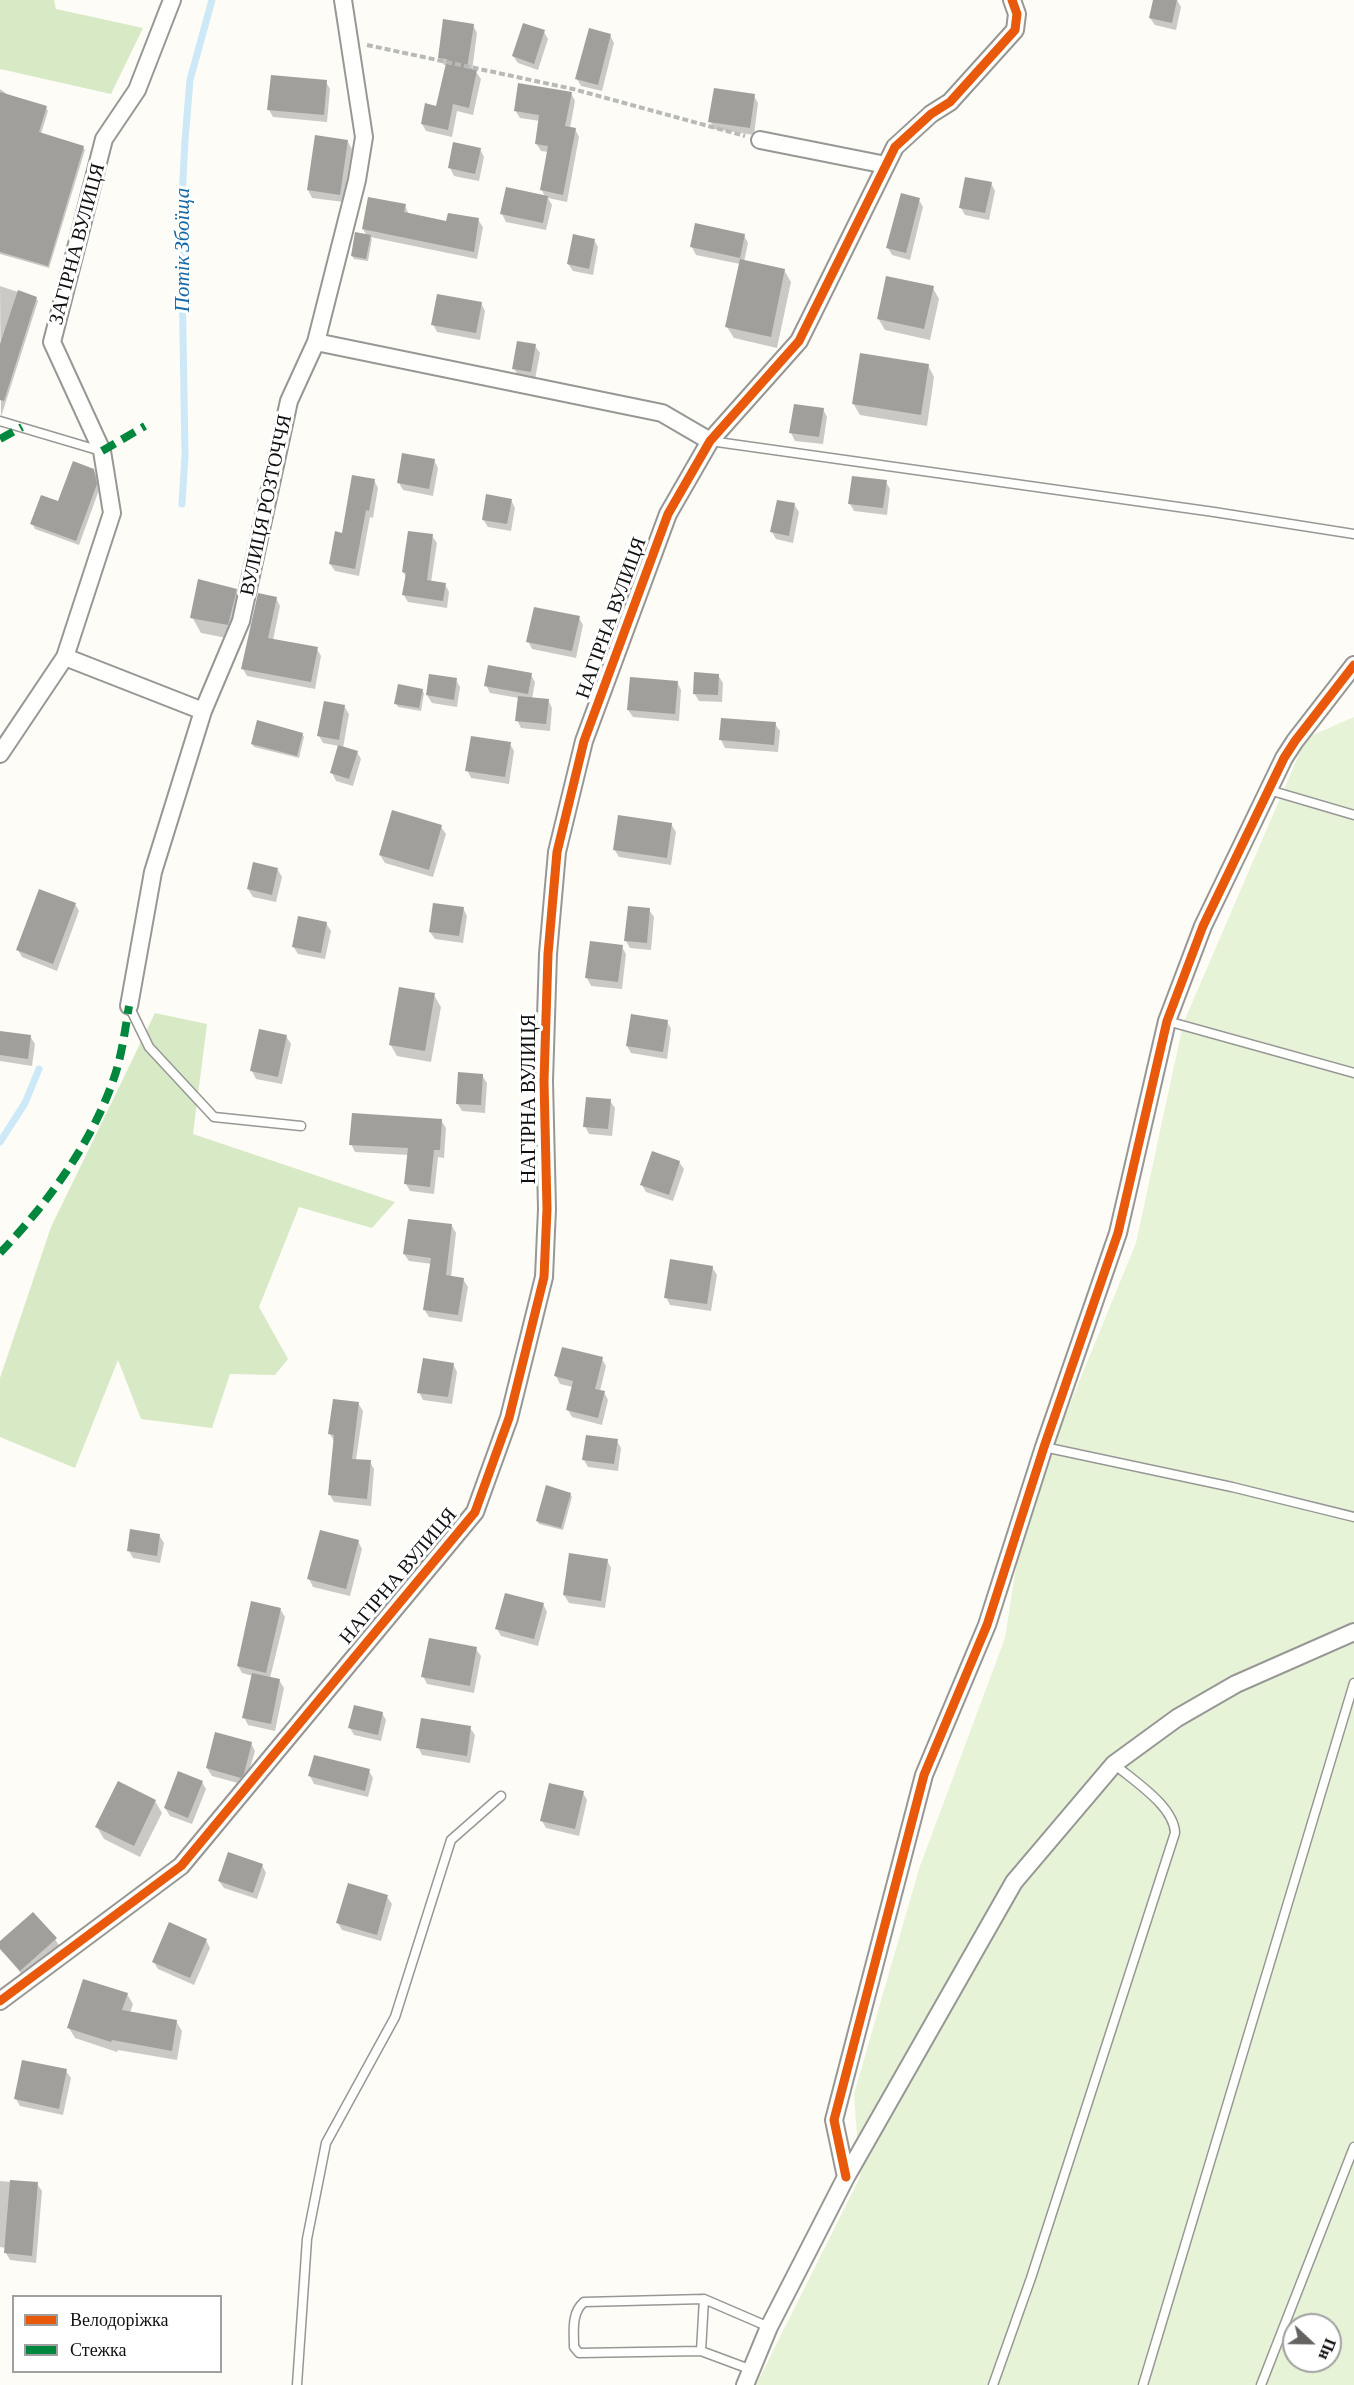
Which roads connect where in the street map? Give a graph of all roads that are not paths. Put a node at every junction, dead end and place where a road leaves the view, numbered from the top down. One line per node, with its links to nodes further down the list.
1 (172, 0): 9 (street, ЗАГІРНА ВУЛИЦЯ)
2 (343, 0): 6 (street, ВУЛИЦЯ РОЗТОЧЧЯ)
3 (1012, 0): 5 (street, НАГІРНА ВУЛИЦЯ)
4 (760, 140): 5 (street)
5 (886, 165): 8 (street, НАГІРНА ВУЛИЦЯ)
6 (316, 342): 8 (street); 13 (street, ВУЛИЦЯ РОЗТОЧЧЯ)
7 (0, 421): 9 (lane)
8 (710, 441): 10 (lane); 27 (street, НАГІРНА ВУЛИЦЯ)
9 (102, 452): 11 (street, ЗАГІРНА ВУЛИЦЯ)
10 (1354, 534)
11 (64, 657): 13 (street); 14 (street, ЗАГІРНА ВУЛИЦЯ)
12 (1354, 665): 15 (street)
13 (203, 711): 17 (street, ВУЛИЦЯ РОЗТОЧЧЯ)
14 (0, 754)
15 (1269, 790): 16 (lane); 18 (street)
16 (1354, 815)
17 (129, 1006): 20 (lane)
18 (1167, 1021): 19 (lane); 21 (street)
19 (1354, 1072)
20 (302, 1126)
21 (1044, 1447): 22 (lane); 29 (street)
22 (1354, 1517)
23 (1354, 1632): 25 (street)
24 (1354, 1683): 36 (lane)
25 (1114, 1764): 29 (street); 35 (lane)
26 (501, 1796): 34 (lane)
27 (0, 2001)
28 (1354, 2147): 37 (lane)
29 (846, 2176): 31 (street)
30 (704, 2300): 31 (lane); 32 (lane); 32 (lane)
31 (769, 2327): 33 (street)
32 (701, 2351): 33 (lane)
33 (748, 2377)
34 (297, 2385)
35 (993, 2385)
36 (1143, 2385)
37 (1261, 2385)

